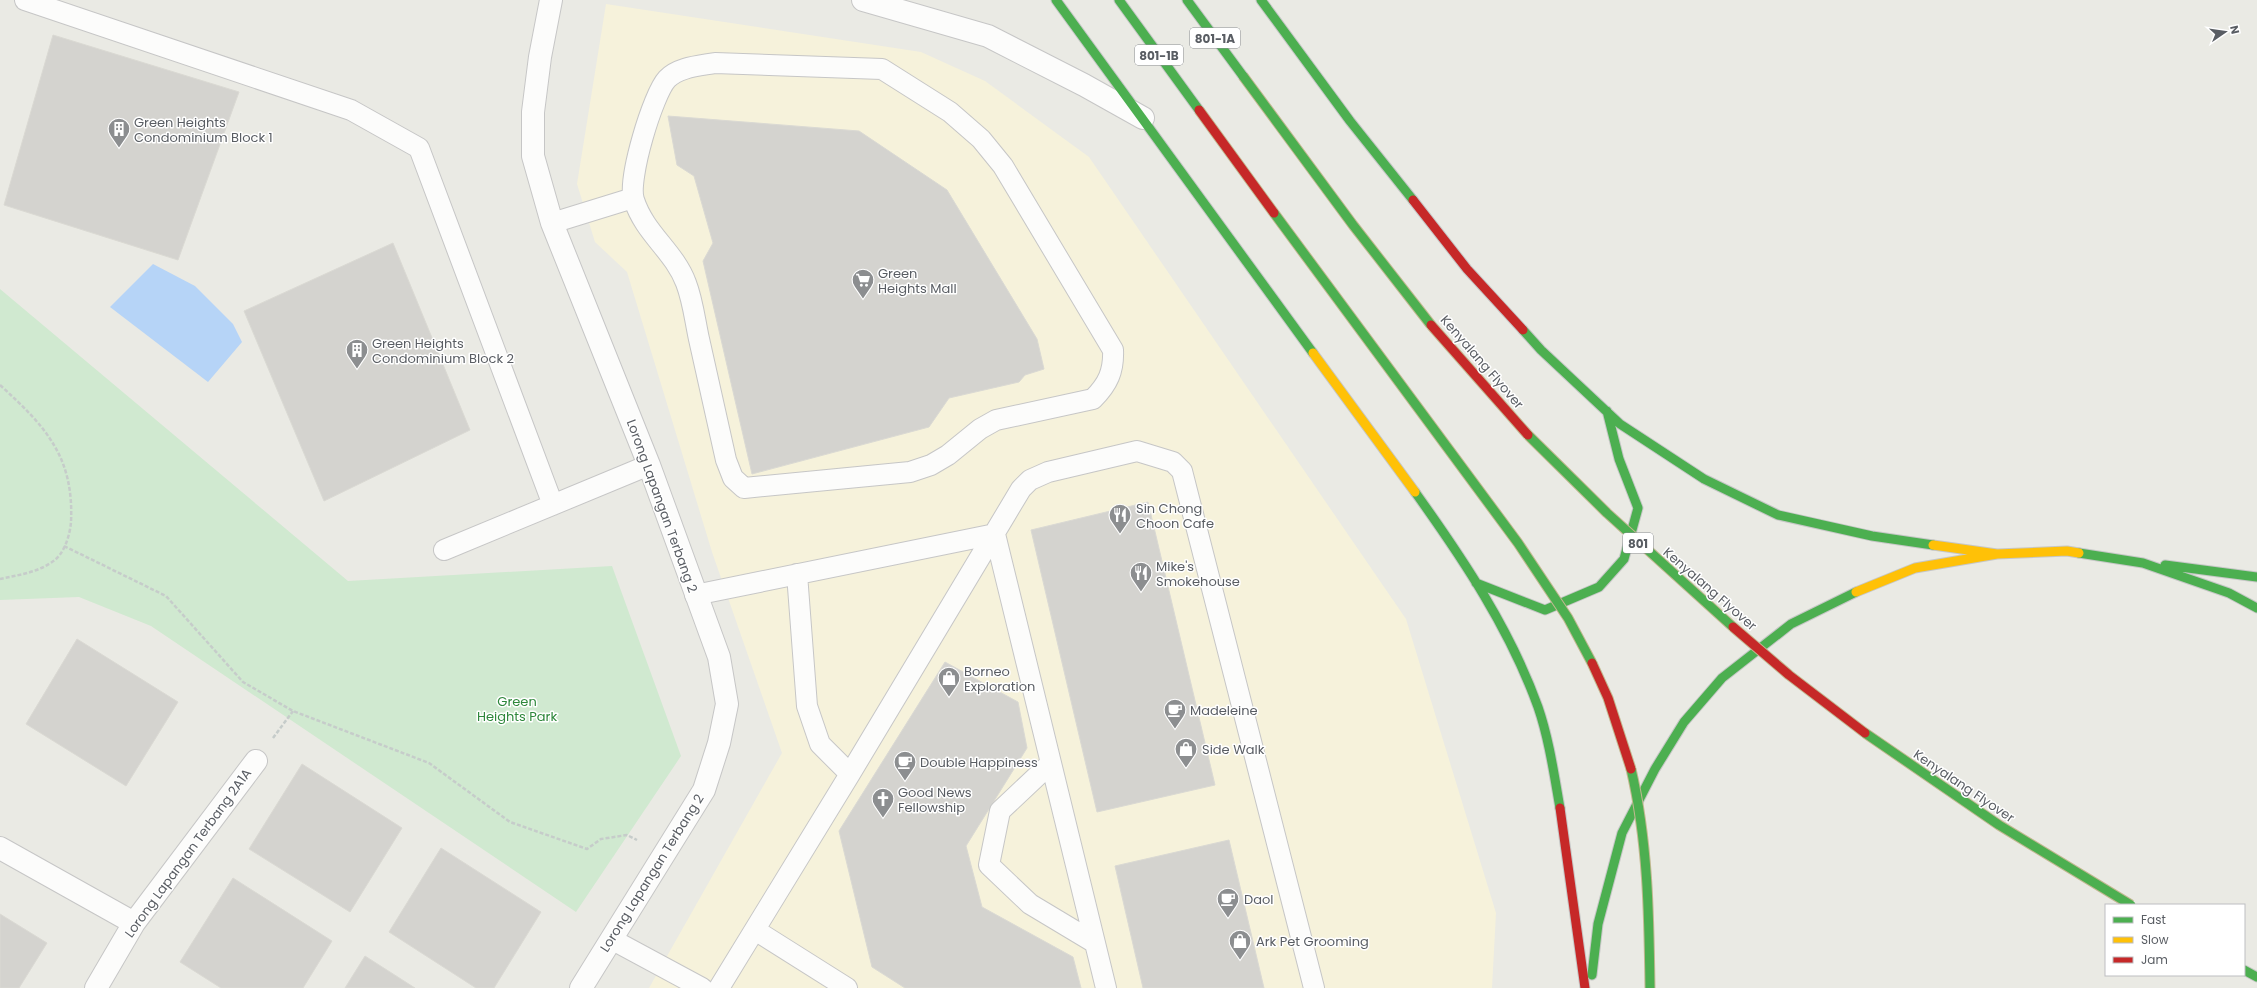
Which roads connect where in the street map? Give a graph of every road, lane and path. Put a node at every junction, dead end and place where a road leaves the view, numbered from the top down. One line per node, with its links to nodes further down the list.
1 (25, 0): 15 (lane)
2 (551, 0): 11 (street, Lorong Lapangan Terbang 2)
3 (862, 0): 9 (street)
4 (1056, 0): 9 (main road)
5 (1119, 0): 48 (main road, 801-1B, bridge)
6 (1187, 0): 8 (main road, 801-1A)
7 (1260, 0): 13 (main road)
8 (1243, 76): 32 (main road, Kenyalang Flyover / 801, bridge)
9 (1143, 118): 24 (main road)
10 (633, 198): 10 (lane); 11 (lane)
11 (552, 223): 14 (street, Lorong Lapangan Terbang 2)
12 (0, 385): 17 (path)
13 (1607, 411): 19 (main road); 24 (main road)
14 (649, 465): 15 (lane); 25 (street, Lorong Lapangan Terbang 2)
15 (553, 505): 18 (lane)
16 (995, 534): 21 (lane); 28 (lane); 29 (lane); 45 (lane)
17 (64, 546): 23 (path); 31 (path)
18 (444, 550)
19 (1997, 554): 20 (main road); 47 (main road)
20 (2144, 563): 22 (main road); 26 (main road)
21 (797, 574): 25 (lane); 29 (lane)
22 (2257, 577)
23 (0, 579)
24 (1476, 583): 46 (main road)
25 (695, 595): 31 (street, Lorong Lapangan Terbang 2)
26 (2257, 608)
27 (256, 761): 33 (street, Lorong Lapangan Terbang 2A1A)
28 (1051, 763): 36 (lane); 36 (lane)
29 (850, 774): 34 (lane)
30 (0, 848): 33 (street)
31 (663, 856): 35 (street, Lorong Lapangan Terbang 2)
32 (2129, 904)
33 (134, 923): 39 (street, Lorong Lapangan Terbang 2A1A)
34 (755, 930): 42 (lane); 43 (lane)
35 (611, 939): 40 (street, Lorong Lapangan Terbang 2); 41 (lane)
36 (1095, 943): 44 (lane)
37 (2245, 971): 38 (main road)
38 (2257, 977)
39 (96, 988)
40 (580, 988)
41 (702, 988)
42 (719, 988)
43 (846, 988)
44 (1106, 988)
45 (1314, 988)
46 (1585, 988)
47 (1590, 988)
48 (1650, 988)

